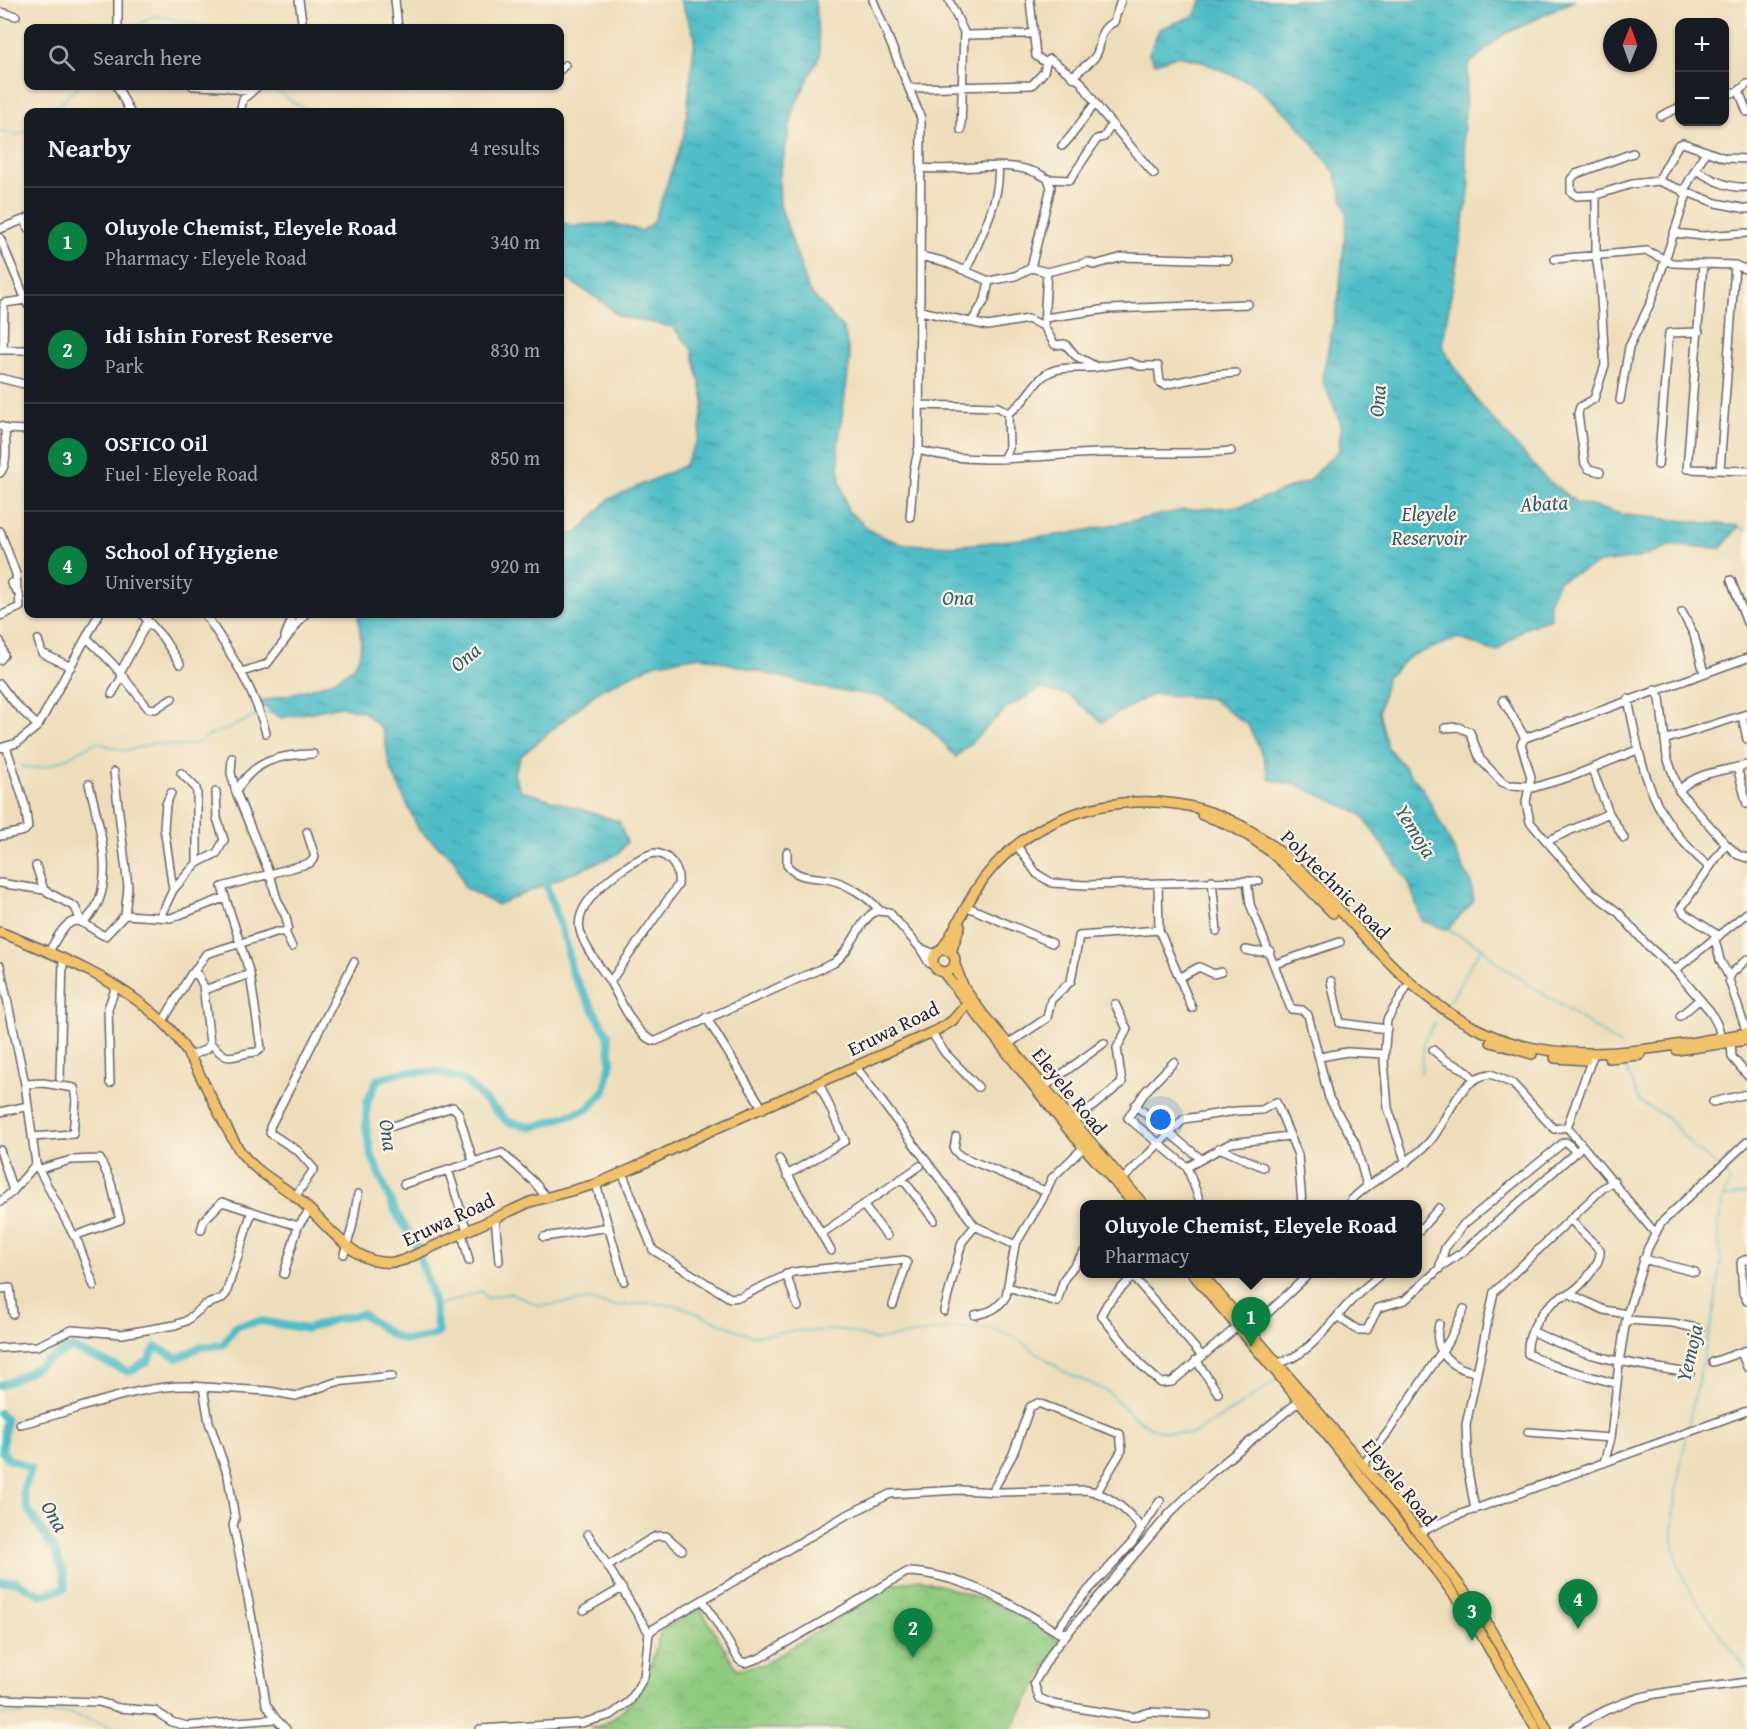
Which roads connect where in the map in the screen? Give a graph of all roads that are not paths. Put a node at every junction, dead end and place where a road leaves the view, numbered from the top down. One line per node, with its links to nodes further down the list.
1 (118, 0): 10 (street)
2 (299, 0): 11 (street)
3 (395, 0): 12 (street)
4 (873, 0): 19 (street)
5 (950, 0): 14 (street)
6 (1030, 0): 13 (street)
7 (1121, 0): 16 (street)
8 (0, 12): 9 (street)
9 (16, 16)
10 (118, 24)
11 (302, 24)
12 (398, 24)
13 (1034, 32): 14 (street); 15 (street)
14 (964, 34): 18 (street)
15 (1046, 63): 16 (street); 18 (street)
16 (1072, 77): 26 (street)
17 (1747, 84): 23 (street)
18 (963, 86): 19 (street); 33 (street)
19 (909, 88): 39 (street)
20 (119, 90): 27 (street)
21 (241, 90): 24 (street)
22 (253, 90): 24 (street)
23 (1739, 91): 25 (street); 30 (street)
24 (251, 92): 28 (street)
25 (1729, 94)
26 (1095, 104): 32 (street); 34 (street)
27 (128, 108)
28 (241, 108)
29 (1675, 109): 31 (street)
30 (1747, 112)
31 (1661, 116)
32 (1112, 124): 41 (street); 42 (street)
33 (961, 130)
34 (1062, 146)
35 (1706, 151): 37 (street); 40 (street); 43 (street)
36 (1633, 153): 46 (street)
37 (1747, 159)
38 (998, 167): 39 (street); 42 (street); 61 (street)
39 (921, 168): 53 (street)
40 (1696, 170): 44 (street); 45 (street)
41 (1154, 174)
42 (1048, 179): 60 (street)
43 (1658, 181): 45 (street); 46 (street)
44 (1747, 187)
45 (1685, 193): 47 (street); 50 (street)
46 (1596, 195): 54 (street)
47 (1747, 209)
48 (24, 219): 49 (street)
49 (0, 229)
50 (1674, 233): 51 (street); 56 (street)
51 (1747, 233)
52 (0, 238): 65 (street)
53 (920, 256): 61 (street); 68 (street)
54 (1596, 256): 55 (street); 56 (street); 89 (street)
55 (1555, 259)
56 (1665, 259): 58 (street); 78 (street)
57 (1228, 260): 63 (street)
58 (1703, 264): 59 (street); 71 (street)
59 (1735, 265): 62 (street); 87 (street)
60 (1031, 268): 63 (street); 64 (street)
61 (966, 270): 64 (street)
62 (1747, 270)
63 (1047, 272): 70 (street)
64 (989, 281): 69 (street)
65 (24, 296)
66 (24, 303): 72 (street)
67 (1248, 304): 70 (street)
68 (921, 311): 69 (street); 79 (street)
69 (972, 321): 70 (street)
70 (1043, 322): 74 (street)
71 (1698, 332): 86 (street); 87 (street)
72 (2, 349): 73 (street)
73 (24, 350)
74 (1097, 367): 75 (street); 80 (street)
75 (1236, 373)
76 (0, 378): 77 (street)
77 (24, 384)
78 (1620, 400)
79 (919, 405): 80 (street); 83 (street)
80 (1008, 413): 85 (street)
81 (3, 428): 82 (street); 90 (street)
82 (24, 430)
83 (918, 450): 85 (street); 91 (street)
84 (1231, 451): 85 (street)
85 (1003, 459)
86 (1658, 465)
87 (1720, 470): 88 (street)
88 (1747, 471)
89 (1600, 472)
90 (0, 473)
91 (910, 517)
92 (0, 531): 95 (street)
93 (1731, 580): 104 (street)
94 (11, 583): 95 (street)
95 (17, 589): 97 (street)
96 (1682, 612): 114 (street)
97 (0, 616)
98 (97, 618): 105 (street)
99 (145, 618): 103 (street)
100 (208, 618): 113 (street)
101 (292, 618): 108 (street)
102 (301, 618): 108 (street)
103 (147, 621): 111 (street); 115 (street)
104 (1747, 623)
105 (87, 638): 112 (street); 115 (street)
106 (0, 640): 110 (street)
107 (38, 640): 112 (street)
108 (284, 640): 113 (street)
109 (1747, 658): 114 (street)
110 (0, 660)
111 (180, 664)
112 (70, 667): 123 (street)
113 (242, 672): 125 (street)
114 (1704, 673): 117 (street)
115 (121, 675): 118 (street); 119 (street)
116 (0, 684): 123 (street)
117 (1654, 690): 120 (street); 127 (street)
118 (112, 694)
119 (172, 698)
120 (1628, 699): 126 (street); 130 (street)
121 (1503, 700): 126 (street)
122 (1744, 715): 127 (street); 128 (street)
123 (38, 726): 129 (street)
124 (1445, 728): 139 (street)
125 (266, 733)
126 (1526, 738): 139 (street)
127 (1667, 739): 140 (street)
128 (1747, 739)
129 (3, 747): 147 (street)
130 (1636, 750): 135 (street); 156 (street)
131 (313, 754): 142 (street)
132 (232, 758): 142 (street)
133 (1747, 765): 134 (street)
134 (1737, 767): 140 (street); 144 (street)
135 (1592, 769): 139 (street); 145 (street)
136 (114, 772): 169 (street)
137 (182, 773): 154 (street)
138 (89, 784): 171 (street)
139 (1529, 787): 149 (street)
140 (1679, 791): 150 (street)
141 (216, 792): 154 (street)
142 (236, 792): 157 (street)
143 (171, 793): 164 (street)
144 (1747, 804)
145 (1609, 813): 148 (street); 149 (street)
146 (307, 831): 157 (street)
147 (0, 836)
148 (1624, 838)
149 (1547, 841): 193 (street)
150 (1726, 844): 153 (street); 156 (street)
151 (1020, 850): 162 (street); 166 (main road, Polytechnic Road); 203 (main road, Polytechnic Road)
152 (787, 852): 167 (street)
153 (1747, 858)
154 (197, 863): 164 (street)
155 (36, 866): 163 (street)
156 (1709, 867): 176 (street)
157 (270, 875): 165 (street); 175 (street)
158 (1212, 880): 159 (street); 162 (street); 173 (street)
159 (1247, 881): 160 (street); 184 (street)
160 (1259, 881)
161 (0, 883): 163 (street)
162 (1158, 883): 172 (street)
163 (44, 890): 171 (street)
164 (173, 890): 170 (street)
165 (224, 898): 170 (street); 177 (street)
166 (970, 908): 179 (street); 183 (main road, Polytechnic Road)
167 (879, 910): 181 (street); 210 (street)
168 (1747, 914): 176 (street)
169 (125, 915): 170 (street); 171 (street)
170 (160, 917)
171 (81, 922): 185 (street)
172 (1159, 930): 199 (street); 221 (street)
173 (1217, 931)
174 (0, 932): 185 (main road, Eruwa Road)
175 (285, 932): 177 (street); 180 (street)
176 (1717, 938): 193 (street); 198 (street)
177 (241, 942): 196 (street); 197 (street)
178 (1340, 942): 190 (street)
179 (1052, 943)
180 (292, 947)
181 (921, 948): 183 (street); 189 (street)
182 (1246, 950): 184 (street)
183 (944, 951): 189 (main road); 191 (main road); 227 (main road, Polytechnic Road)
184 (1270, 951): 190 (street)
185 (49, 952): 187 (main road, Eruwa Road)
186 (1747, 958): 198 (street)
187 (63, 959): 202 (main road, Eruwa Road); 232 (street)
188 (354, 962): 279 (street)
189 (933, 962): 194 (main road)
190 (1275, 964): 226 (street)
191 (955, 965): 194 (main road); 206 (main road)
192 (0, 966): 236 (street)
193 (1675, 970): 205 (street)
194 (943, 972): 206 (main road)
195 (1221, 972): 199 (street)
196 (194, 973): 204 (street); 212 (street)
197 (250, 974): 204 (street); 219 (street)
198 (1730, 977): 211 (street)
199 (1179, 978): 208 (street)
200 (1331, 981): 213 (street)
201 (610, 982): 201 (street); 210 (street)
202 (116, 987): 212 (main road, Eruwa Road); 234 (street)
203 (1406, 988): 213 (street); 227 (main road, Polytechnic Road)
204 (204, 990): 219 (street)
205 (1700, 999): 209 (street); 216 (street)
206 (969, 1001): 214 (main road, Eruwa Road); 221 (main road, Eleyele Road); 223 (main road, Eleyele Road)
207 (1116, 1004): 245 (street)
208 (1192, 1008)
209 (1680, 1016)
210 (706, 1017): 243 (street)
211 (1745, 1017): 215 (street)
212 (163, 1021): 225 (main road, Eruwa Road)
213 (1387, 1029): 224 (street)
214 (931, 1032): 229 (main road, Eruwa Road); 237 (street)
215 (1747, 1033): 216 (main road, Polytechnic Road)
216 (1721, 1038): 227 (main road, Polytechnic Road)
217 (1747, 1040): 218 (main road, Polytechnic Road)
218 (1731, 1042): 227 (main road, Polytechnic Road); 231 (street)
219 (210, 1043): 225 (street)
220 (1104, 1043): 238 (street)
221 (1008, 1044): 223 (main road, Eleyele Road)
222 (1433, 1050): 233 (street)
223 (1012, 1054): 230 (main road, Eleyele Road)
224 (1384, 1054): 226 (street); 262 (street)
225 (188, 1057): 279 (main road, Eruwa Road)
226 (1320, 1057): 275 (street)
227 (1593, 1057): 247 (street)
228 (1174, 1062): 241 (street)
229 (856, 1067): 235 (main road, Eruwa Road); 295 (street)
230 (1025, 1070): 238 (main road, Eleyele Road); 255 (main road, Eleyele Road)
231 (1747, 1075)
232 (60, 1078)
233 (1474, 1079): 247 (street); 262 (street)
234 (110, 1083)
235 (819, 1083): 243 (main road, Eruwa Road); 269 (street)
236 (25, 1084): 242 (street); 250 (street)
237 (978, 1087)
238 (1043, 1088): 245 (main road, Eleyele Road)
239 (1747, 1094): 240 (street)
240 (1713, 1102)
241 (1136, 1105): 248 (street); 253 (street)
242 (28, 1106): 244 (street); 250 (street)
243 (763, 1109): 268 (main road, Eruwa Road)
244 (0, 1112)
245 (1072, 1123): 271 (main road, Eleyele Road)
246 (393, 1126): 261 (street)
247 (1567, 1127): 254 (street)
248 (1170, 1132): 249 (street); 253 (street); 260 (street)
249 (1289, 1136): 256 (street); 284 (street)
250 (32, 1137): 263 (street)
251 (956, 1137): 277 (street)
252 (1747, 1142): 300 (street)
253 (1160, 1144): 265 (street); 271 (street)
254 (1583, 1145): 258 (street); 272 (street)
255 (1084, 1148): 277 (street); 281 (main road, Eleyele Road)
256 (1219, 1148): 260 (street); 266 (street)
257 (0, 1150): 276 (street)
258 (1576, 1152): 313 (street); 313 (street)
259 (779, 1159): 269 (street)
260 (1202, 1159): 265 (street)
261 (473, 1161): 267 (street); 280 (street)
262 (1406, 1163): 275 (street)
263 (38, 1166): 276 (street); 303 (street); 303 (street)
264 (920, 1166): 270 (street)
265 (1187, 1167): 283 (street)
266 (1263, 1167)
267 (448, 1169): 273 (street); 299 (street)
268 (622, 1172): 274 (main road, Eruwa Road); 316 (street)
269 (787, 1175): 301 (street)
270 (902, 1178): 287 (street); 292 (street)
271 (1122, 1180): 282 (main road, Eleyele Road)
272 (1614, 1181): 293 (street); 300 (street)
273 (404, 1184)
274 (596, 1184): 280 (main road, Eruwa Road); 296 (street)
275 (1367, 1186): 285 (street)
276 (13, 1191): 286 (street)
277 (1046, 1191): 305 (street)
278 (358, 1194): 306 (street)
279 (295, 1197): 289 (main road, Eruwa Road)
280 (546, 1197): 291 (main road, Eruwa Road)
281 (1130, 1200)
282 (1140, 1200)
283 (1199, 1200)
284 (1302, 1200)
285 (1352, 1200)
286 (0, 1202)
287 (863, 1205): 301 (street); 302 (street)
288 (1440, 1208): 297 (street)
289 (310, 1210): 294 (street); 306 (main road, Eruwa Road)
290 (252, 1211): 294 (street); 298 (street); 342 (street)
291 (495, 1217): 299 (main road, Eruwa Road); 311 (street)
292 (934, 1220)
293 (1571, 1220): 327 (street); 350 (street)
294 (298, 1226): 315 (street)
295 (975, 1226): 305 (street); 332 (street)
296 (609, 1227): 304 (street); 323 (street)
297 (1422, 1228)
298 (201, 1230)
299 (465, 1232): 306 (main road, Eruwa Road); 312 (street)
300 (1655, 1233): 309 (street)
301 (821, 1234): 307 (street)
302 (887, 1236)
303 (76, 1237): 324 (street)
304 (544, 1237)
305 (1015, 1245): 325 (street)
306 (345, 1250)
307 (831, 1251)
308 (1080, 1257): 325 (street)
309 (1643, 1259): 314 (street); 336 (street)
310 (1747, 1259): 328 (street)
311 (499, 1260)
312 (469, 1261)
313 (1440, 1266): 335 (street)
314 (1695, 1272)
315 (284, 1274)
316 (786, 1274): 329 (street); 330 (street)
317 (1129, 1278): 345 (street)
318 (1135, 1278): 345 (street)
319 (1196, 1278): 338 (main road, Eleyele Road)
320 (1208, 1278): 340 (main road, Eleyele Road)
321 (1305, 1278): 340 (street)
322 (1375, 1278): 335 (street)
323 (624, 1281)
324 (94, 1286)
325 (1008, 1287): 334 (street)
326 (0, 1289): 333 (street)
327 (1570, 1294): 336 (street); 341 (street)
328 (1747, 1301)
329 (893, 1305)
330 (798, 1307)
331 (1464, 1309): 343 (street)
332 (944, 1311)
333 (13, 1314)
334 (975, 1315)
335 (1338, 1317): 348 (street)
336 (1627, 1317): 339 (street); 347 (street)
337 (1439, 1324): 343 (street)
338 (1238, 1327): 345 (street); 348 (main road, Eleyele Road)
339 (1700, 1329)
340 (1250, 1330): 348 (main road, Eleyele Road)
341 (1534, 1332): 347 (street); 353 (street)
342 (0, 1348)
343 (1440, 1351): 350 (street); 362 (street)
344 (1744, 1351): 346 (street); 349 (street)
345 (1199, 1358): 355 (street)
346 (1713, 1362)
347 (1619, 1363): 351 (street); 353 (street)
348 (1278, 1367): 356 (main road, Eleyele Road)
349 (1747, 1367)
350 (1477, 1372): 366 (street)
351 (1690, 1373)
352 (392, 1377): 354 (street)
353 (1617, 1384): 360 (street)
354 (203, 1388): 358 (street); 383 (street)
355 (1218, 1393)
356 (1300, 1396): 362 (main road, Eleyele Road); 376 (main road, Eleyele Road); 377 (street)
357 (1747, 1411): 361 (street)
358 (20, 1424)
359 (1528, 1432): 360 (street)
360 (1611, 1438): 361 (street)
361 (1604, 1463): 366 (street)
362 (1363, 1465): 368 (main road, Eleyele Road)
363 (992, 1492): 364 (street); 364 (street); 373 (street)
364 (1097, 1492): 367 (street)
365 (1160, 1501): 367 (street)
366 (1475, 1510): 368 (street)
367 (1140, 1527): 378 (street)
368 (1418, 1533): 375 (main road, Eleyele Road)
369 (588, 1534): 371 (street)
370 (682, 1550): 371 (street)
371 (608, 1566): 372 (street)
372 (622, 1588): 374 (street); 379 (street)
373 (703, 1600): 378 (street); 379 (street)
374 (584, 1610)
375 (1481, 1613): 376 (main road); 387 (main road, Eleyele Road)
376 (1472, 1619): 386 (main road, Eleyele Road)
377 (1072, 1628): 378 (street); 382 (street)
378 (1056, 1631)
379 (650, 1633): 385 (street)
380 (1746, 1682): 388 (street)
381 (0, 1699): 383 (street)
382 (1207, 1715)
383 (276, 1719): 384 (street)
384 (286, 1729)
385 (480, 1729)
386 (1536, 1729)
387 (1547, 1729)
388 (1573, 1729)

